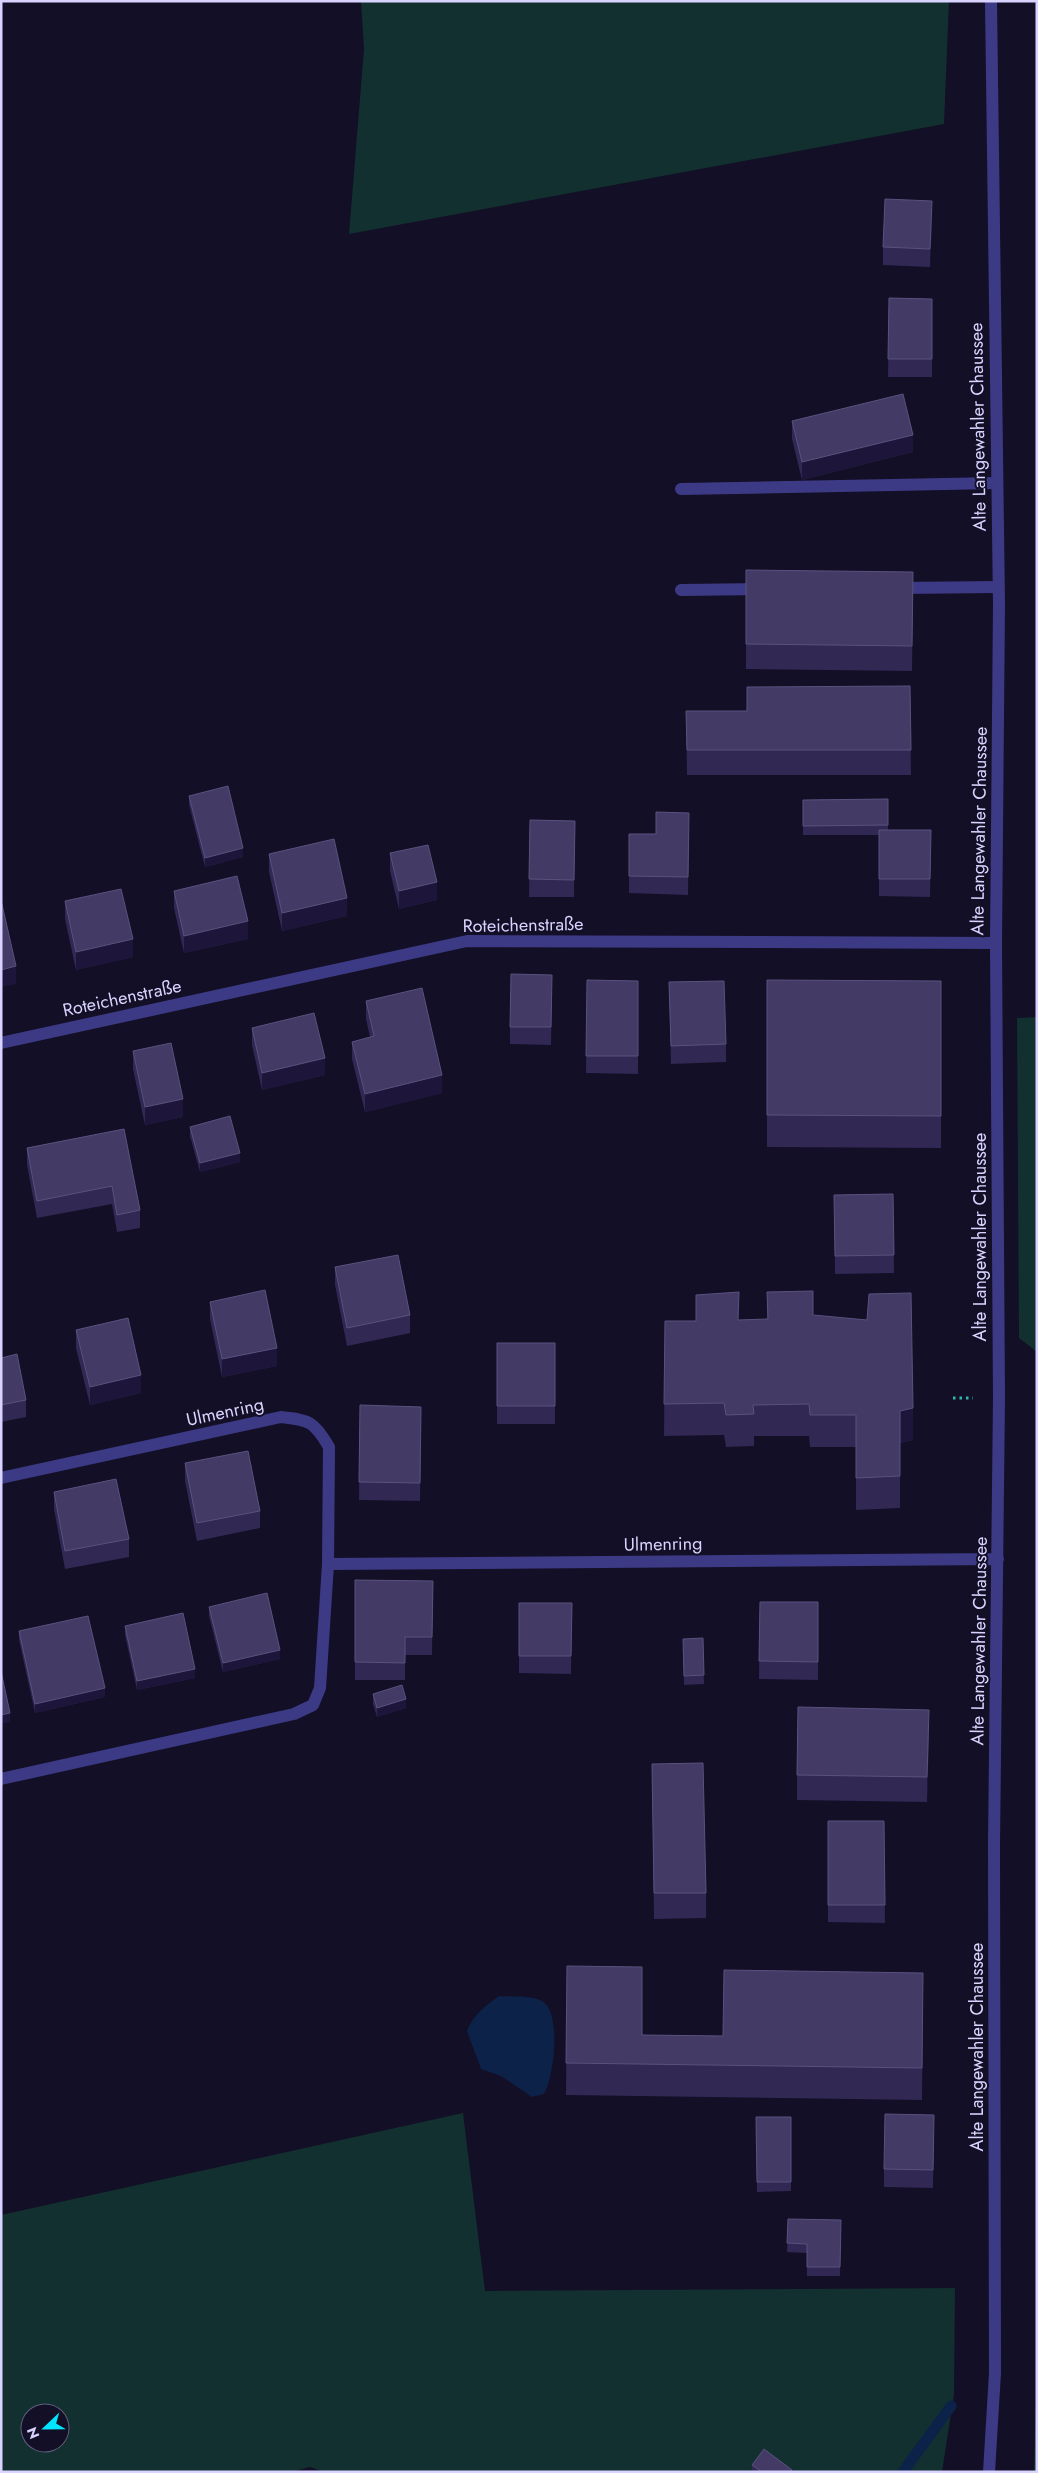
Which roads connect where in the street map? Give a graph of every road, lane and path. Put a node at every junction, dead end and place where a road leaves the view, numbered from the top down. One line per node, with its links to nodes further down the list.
1 (991, 1): 2 (street, Alte Langewahler Chaussee)
2 (997, 483): 3 (street); 4 (street, Alte Langewahler Chaussee)
3 (682, 489)
4 (998, 587): 5 (street); 8 (street, Alte Langewahler Chaussee)
5 (889, 588)
6 (780, 589): 7 (street)
7 (681, 590)
8 (996, 943): 9 (street, Roteichenstraße); 11 (street, Alte Langewahler Chaussee)
9 (1, 1042)
10 (1, 1478): 12 (street, Ulmenring)
11 (998, 1559): 12 (street, Ulmenring); 14 (street, Alte Langewahler Chaussee)
12 (328, 1564): 13 (street, Ulmenring)
13 (1, 1779)
14 (989, 2472)

